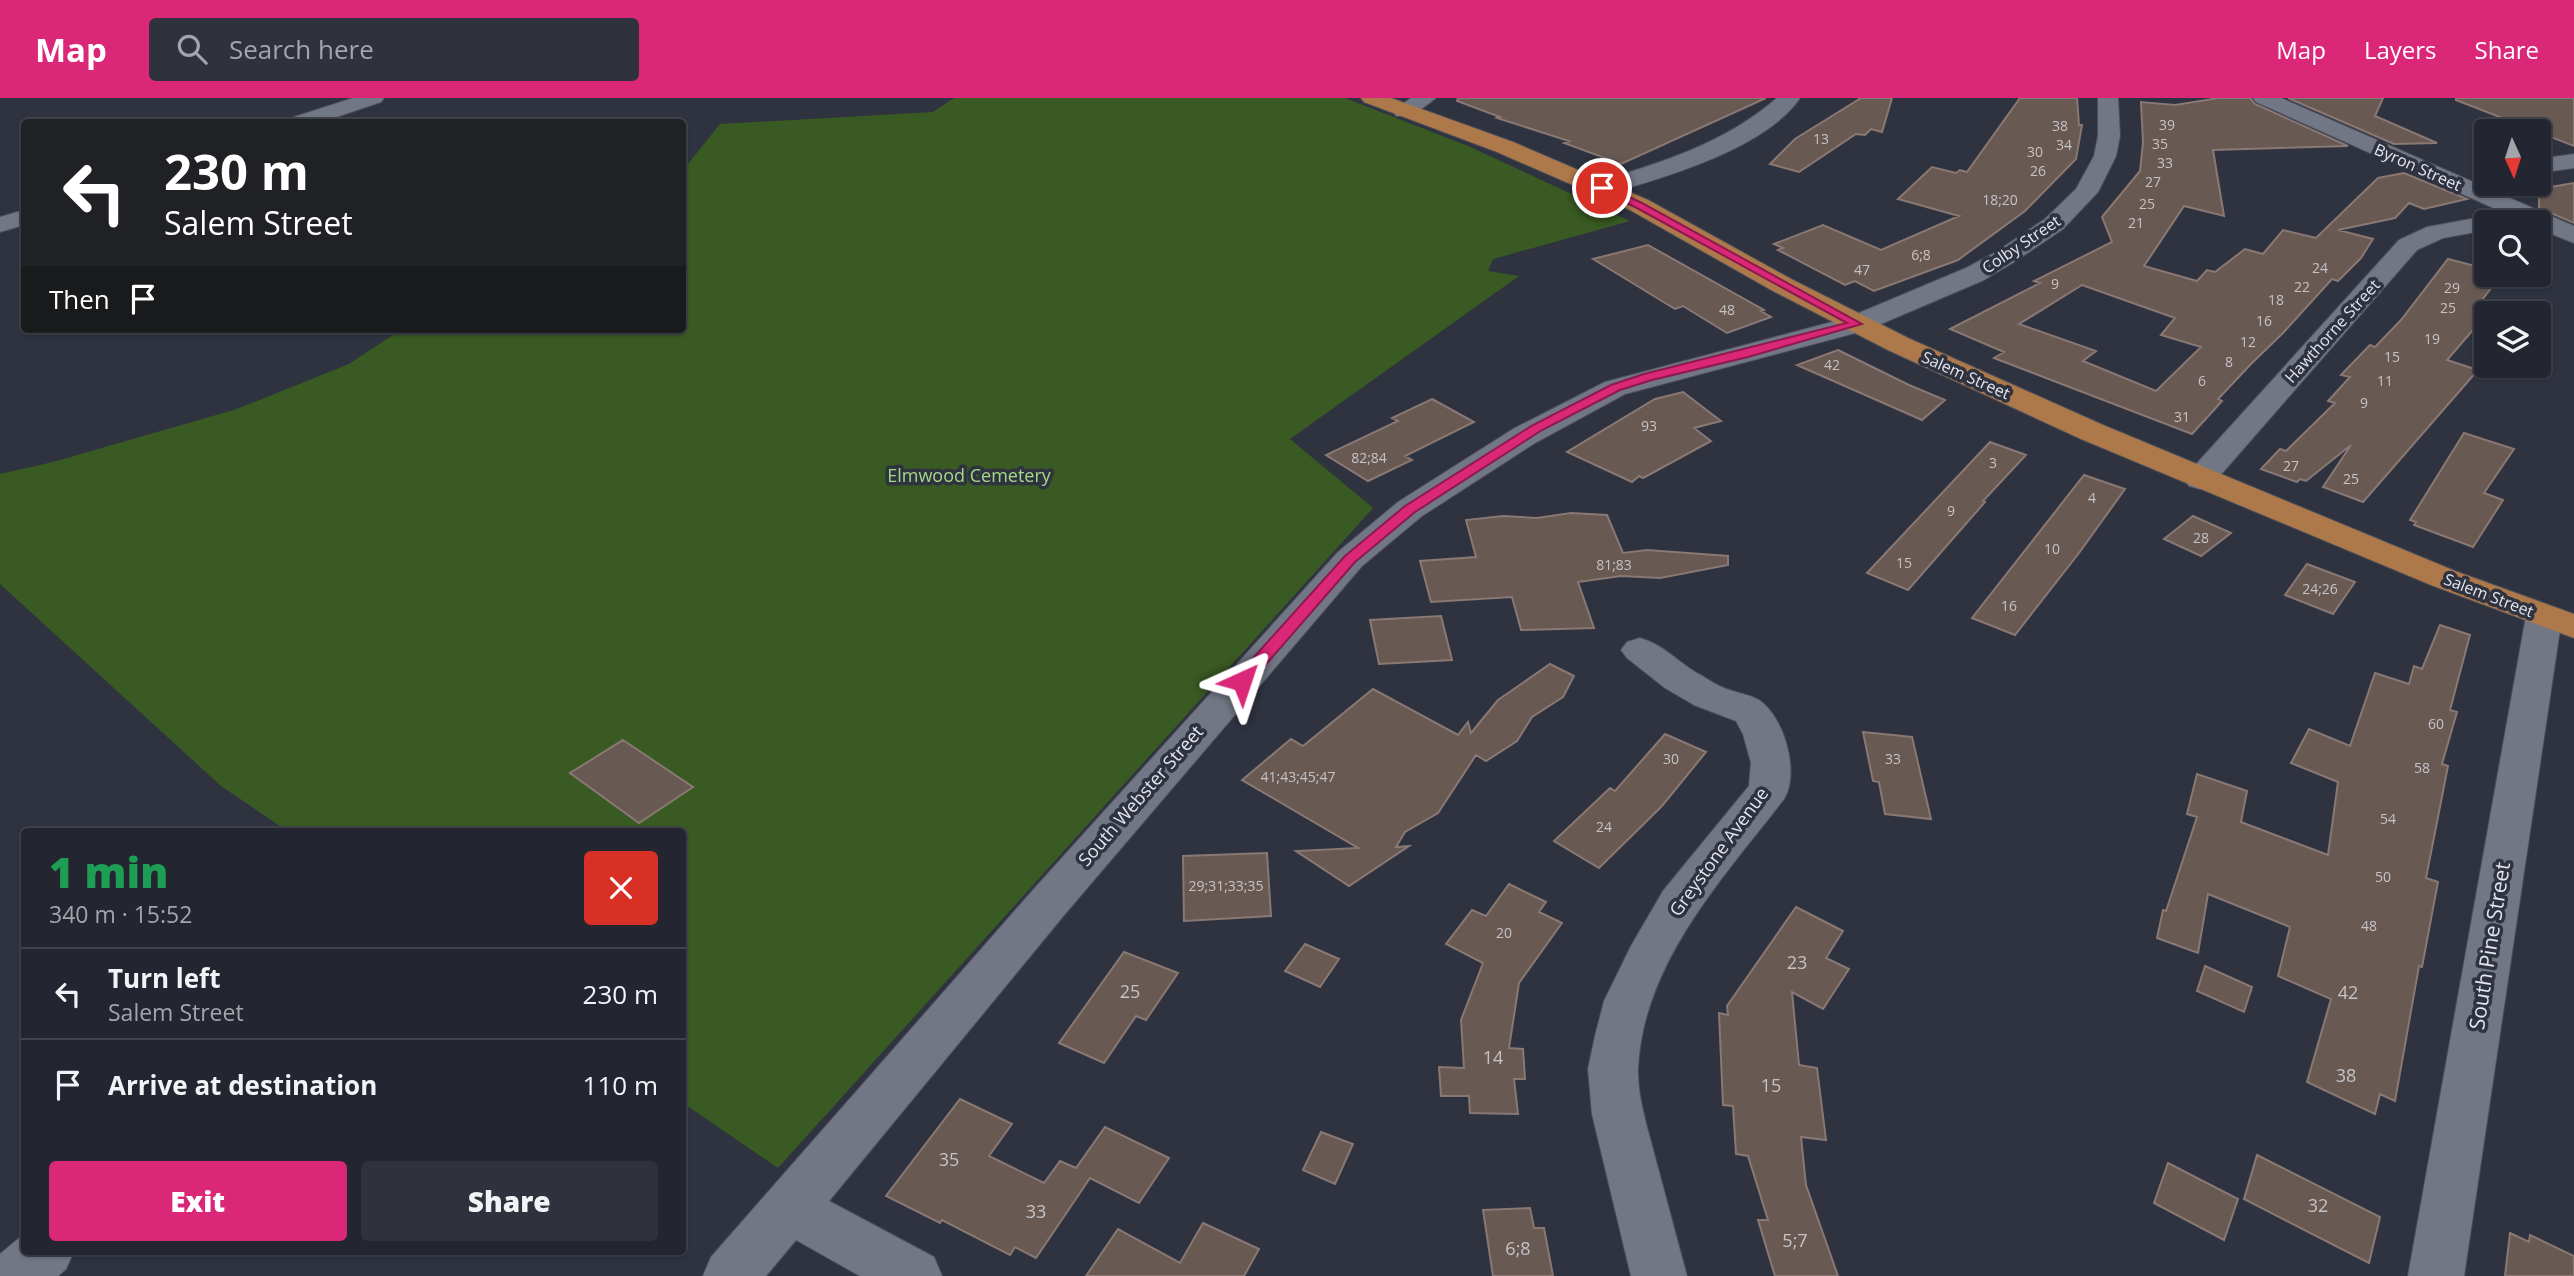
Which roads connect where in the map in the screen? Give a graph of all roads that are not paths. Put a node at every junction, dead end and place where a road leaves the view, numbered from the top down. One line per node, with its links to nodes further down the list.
1 (374, 98): 7 (street)
2 (1371, 98): 6 (main road, Salem Street)
3 (1790, 98): 12 (street)
4 (2108, 98): 19 (street, Colby Street)
5 (2263, 98): 11 (street, Byron Street)
6 (1415, 104): 12 (main road, Salem Street)
7 (311, 119)
8 (2574, 162): 9 (street)
9 (2552, 165)
10 (2474, 176): 11 (street)
11 (2448, 180): 13 (street, Byron Street)
12 (1602, 188): 19 (main road, Salem Street)
13 (2516, 210)
14 (21, 218): 15 (street)
15 (0, 225)
16 (2474, 225): 20 (street, Hawthorne Street)
17 (2551, 225): 18 (street, Byron Street)
18 (2574, 235)
19 (1857, 324): 20 (main road, Salem Street); 23 (street, South Webster Street)
20 (2200, 479): 21 (main road, Salem Street)
21 (2559, 621): 29 (street, South Pine Street)
22 (1640, 650): 28 (street, Greystone Avenue)
23 (790, 1208): 26 (street, South Webster Street); 27 (street)
24 (41, 1255): 25 (street)
25 (16, 1276)
26 (732, 1276)
27 (914, 1276)
28 (1659, 1276)
29 (2436, 1276)

